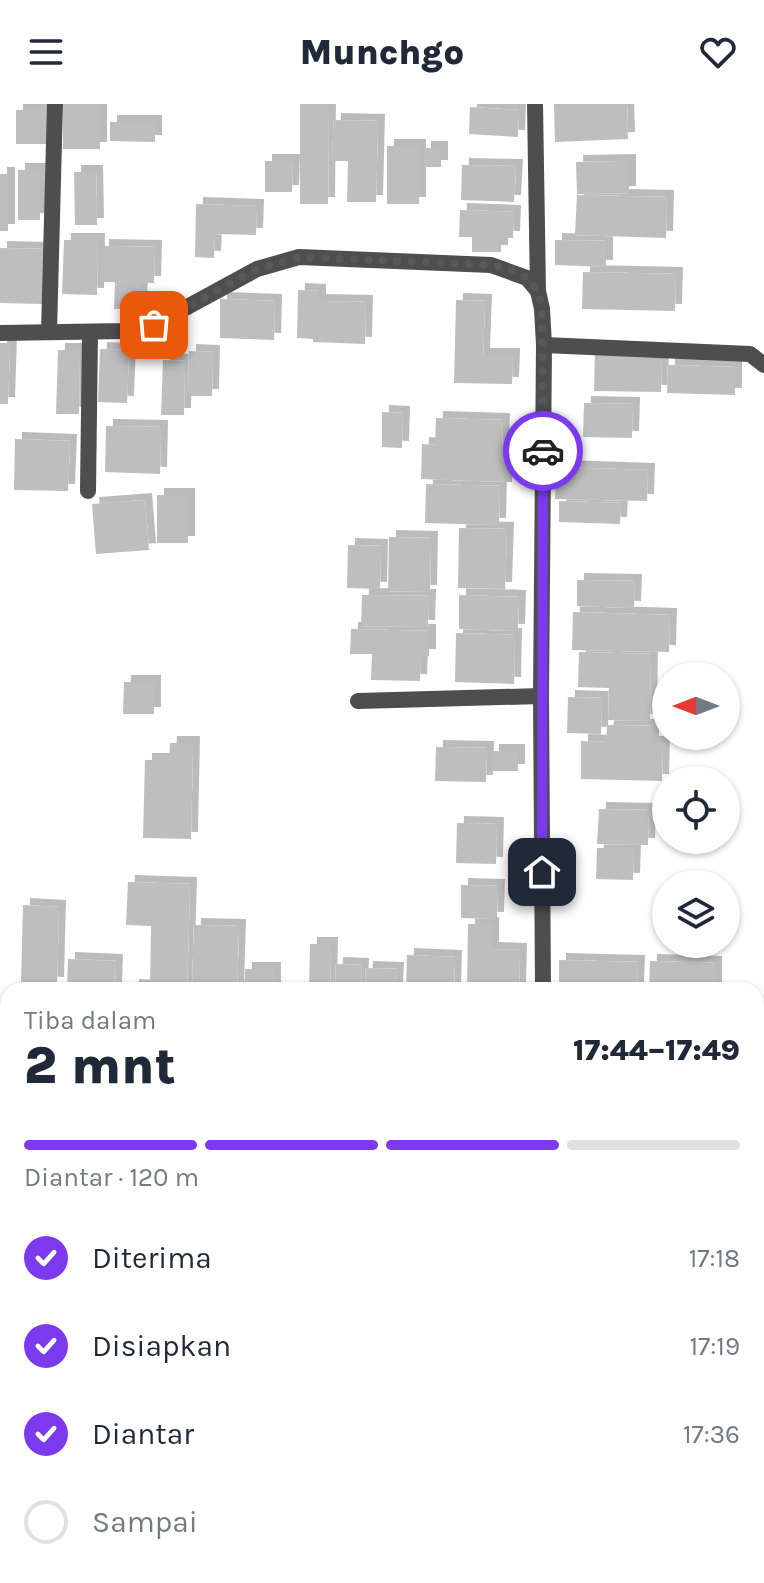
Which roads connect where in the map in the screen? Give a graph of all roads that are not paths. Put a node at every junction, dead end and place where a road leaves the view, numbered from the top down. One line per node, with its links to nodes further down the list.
1 (55, 104): 4 (street)
2 (535, 104): 3 (street)
3 (538, 291): 6 (street); 7 (street)
4 (49, 332): 5 (street); 6 (street)
5 (0, 333)
6 (90, 333): 9 (street)
7 (544, 345): 8 (street); 10 (street)
8 (764, 365)
9 (88, 491)
10 (541, 696): 11 (street); 12 (street)
11 (358, 701)
12 (543, 982)

